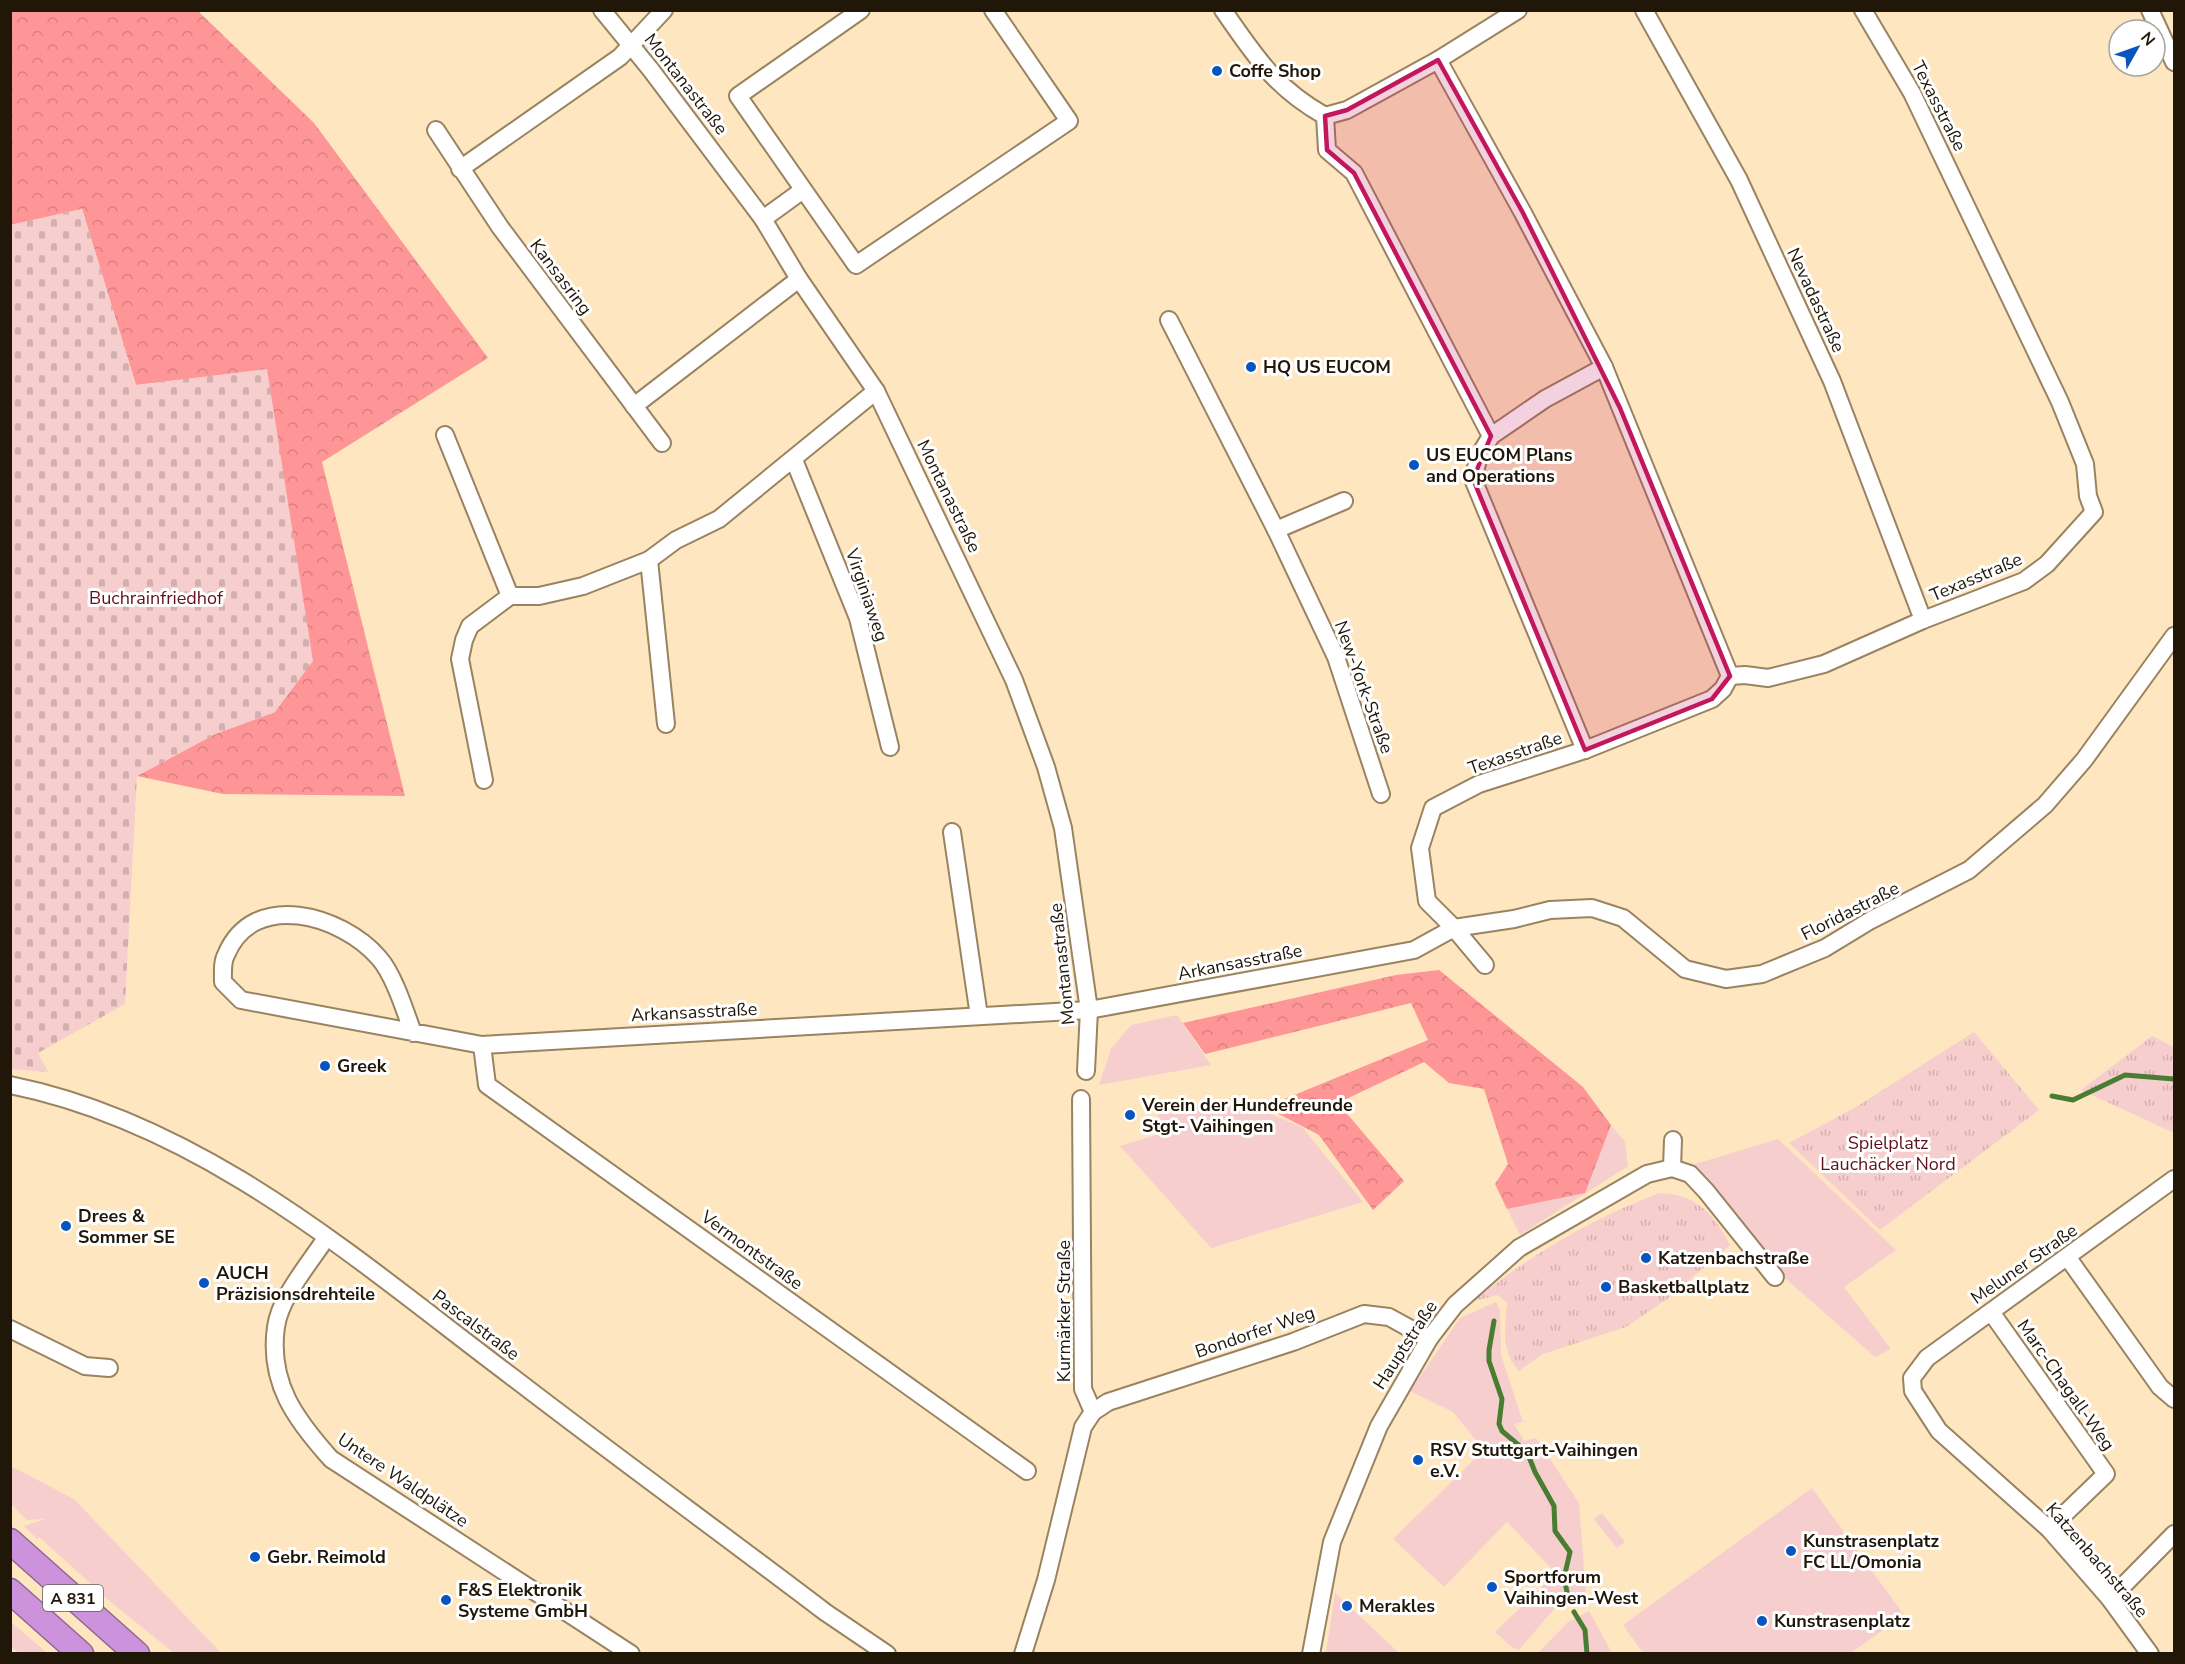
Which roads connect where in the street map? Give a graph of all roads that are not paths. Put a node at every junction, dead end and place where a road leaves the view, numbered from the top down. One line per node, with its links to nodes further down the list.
1 (602, 10): 10 (street, Montanastraße)
2 (664, 10): 10 (street)
3 (861, 10): 16 (street)
4 (993, 10): 16 (street)
5 (1223, 10): 13 (street)
6 (1518, 10): 11 (street)
7 (1644, 10): 31 (street, Nevadastraße)
8 (1863, 10): 31 (street, Texasstraße)
9 (2150, 10): 12 (street)
10 (632, 45): 15 (street); 17 (street, Montanastraße)
11 (1438, 60): 13 (street); 20 (street)
12 (2175, 62)
13 (1325, 116): 24 (street)
14 (436, 130): 15 (street, Kansasring)
15 (460, 169): 22 (street, Kansasring)
16 (803, 190): 17 (street)
17 (764, 219): 18 (street, Montanastraße)
18 (799, 279): 21 (street, Montanastraße); 22 (street)
19 (1169, 320): 28 (street, New-York-Straße)
20 (1604, 366): 24 (street); 33 (street)
21 (876, 390): 26 (street); 42 (street, Montanastraße)
22 (634, 406): 25 (street, Kansasring)
23 (445, 435): 30 (street)
24 (1491, 436): 36 (street)
25 (662, 443)
26 (794, 460): 29 (street); 35 (street, Virginiaweg)
27 (1344, 501): 28 (street)
28 (1276, 530): 38 (street, New-York-Straße)
29 (649, 560): 30 (street); 34 (street)
30 (510, 596): 37 (street)
31 (1923, 620): 33 (street, Texasstraße)
32 (2175, 636): 40 (street, Floridastraße)
33 (1730, 676): 36 (street, Texasstraße)
34 (666, 724)
35 (890, 747)
36 (1585, 750): 40 (street, Texasstraße)
37 (484, 780)
38 (1381, 794)
39 (952, 832): 43 (street)
40 (1454, 928): 41 (street); 42 (street, Arkansasstraße)
41 (1485, 965)
42 (1089, 1010): 43 (street, Arkansasstraße); 46 (street, Montanastraße)
43 (979, 1016): 45 (street, Arkansasstraße)
44 (413, 1033): 44 (street, Arkansasstraße); 45 (street, Arkansasstraße)
45 (482, 1045): 62 (street, Vermontstraße)
46 (1086, 1071)
47 (10, 1085): 52 (street, Pascalstraße)
48 (1081, 1100): 61 (street, Kurmärker Straße)
49 (1673, 1140): 50 (street)
50 (1672, 1168): 54 (street); 57 (street, Hauptstraße)
51 (2175, 1179): 53 (street, Meluner Straße)
52 (326, 1238): 70 (street, Untere Waldplätze); 71 (street, Pascalstraße)
53 (2068, 1258): 55 (street, Meluner Straße); 60 (street)
54 (1775, 1277)
55 (1991, 1312): 59 (street, Meluner Straße); 63 (street, Marc-Chagall-Weg)
56 (10, 1329): 58 (street)
57 (1429, 1339): 61 (street, Bondorfer Weg); 73 (street, Hauptstraße)
58 (109, 1368)
59 (1913, 1391): 63 (street, Katzenbachstraße)
60 (2175, 1399)
61 (1093, 1412): 72 (street)
62 (1027, 1471)
63 (2049, 1529): 67 (street, Katzenbachstraße)
64 (2175, 1534): 67 (street)
65 (10, 1541): 69 (highway, A 831)
66 (10, 1591): 68 (highway, A 831)
67 (2109, 1599): 74 (street, Katzenbachstraße)
68 (81, 1653)
69 (137, 1653)
70 (631, 1653)
71 (886, 1653)
72 (1023, 1653)
73 (1311, 1653)
74 (2150, 1653)

